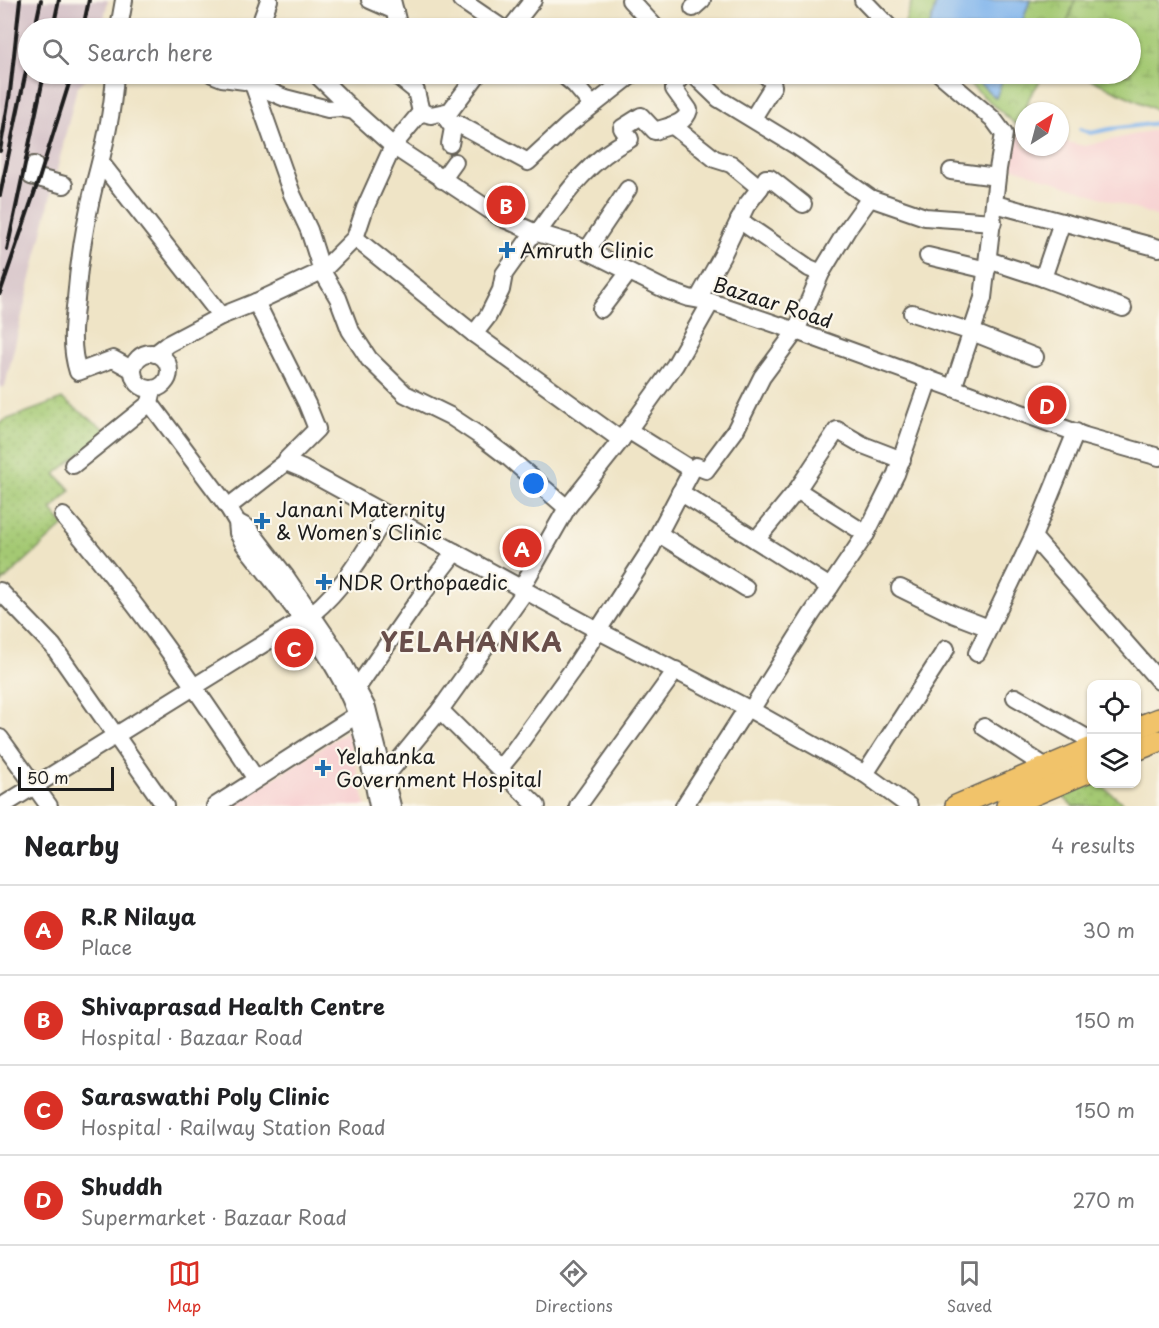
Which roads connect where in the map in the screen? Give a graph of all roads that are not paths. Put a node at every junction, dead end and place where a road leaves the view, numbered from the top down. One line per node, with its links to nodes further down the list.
1 (124, 0): 9 (street)
2 (269, 0): 10 (street)
3 (370, 0): 8 (street)
4 (461, 0): 11 (street)
5 (533, 0): 12 (street)
6 (630, 0): 13 (street)
7 (863, 0): 14 (street)
8 (393, 6)
9 (121, 18)
10 (262, 18)
11 (487, 18)
12 (519, 18)
13 (647, 18)
14 (880, 18)
15 (114, 84): 34 (street)
16 (253, 84): 27 (street); 55 (street)
17 (326, 84): 27 (street, Bazaar Road)
18 (407, 84): 28 (street)
19 (465, 84): 29 (street)
20 (574, 84): 26 (street)
21 (620, 84): 26 (street)
22 (675, 84): 31 (street)
23 (703, 84): 30 (street)
24 (772, 84): 30 (street)
25 (952, 84): 38 (street)
26 (592, 105): 29 (street)
27 (354, 111): 33 (street, Bazaar Road)
28 (421, 112): 29 (street); 33 (street)
29 (445, 117): 32 (street)
30 (753, 118): 43 (street)
31 (672, 125): 41 (street); 49 (street)
32 (450, 144)
33 (393, 146): 39 (street, Bazaar Road); 50 (street)
34 (101, 162): 64 (street); 70 (street)
35 (455, 162): 39 (street)
36 (34, 165): 40 (street)
37 (951, 171): 38 (street)
38 (998, 177): 45 (street)
39 (442, 180): 49 (street, Bazaar Road)
40 (64, 184)
41 (760, 188): 44 (street); 46 (street)
42 (628, 189): 52 (street)
43 (870, 198): 47 (street); 57 (street)
44 (803, 204)
45 (995, 204): 47 (street); 48 (street)
46 (739, 220): 57 (street); 59 (street)
47 (993, 222): 54 (street)
48 (1062, 222): 51 (street); 58 (street)
49 (536, 232): 52 (street, Bazaar Road); 67 (street)
50 (355, 238): 55 (street); 67 (street)
51 (1159, 248)
52 (587, 250): 56 (street, Bazaar Road)
53 (928, 256): 54 (street)
54 (988, 265): 58 (street); 66 (street)
55 (322, 271): 60 (street); 83 (street)
56 (629, 272): 59 (street, Bazaar Road); 62 (street)
57 (821, 273): 65 (street)
58 (1043, 278): 61 (street)
59 (704, 301): 65 (street, Bazaar Road); 75 (street)
60 (256, 302): 64 (street); 78 (street)
61 (1123, 308)
62 (601, 309)
63 (912, 314): 66 (street)
64 (221, 316): 68 (street)
65 (796, 330): 71 (street, Bazaar Road); 80 (street)
66 (972, 332): 69 (street); 72 (street)
67 (474, 334): 75 (street)
68 (155, 354): 70 (street); 73 (street)
69 (1035, 357)
70 (134, 370): 73 (street)
71 (929, 379): 72 (street, Bazaar Road); 77 (street)
72 (953, 388): 74 (street, Bazaar Road)
73 (152, 396): 79 (street); 84 (street)
74 (1076, 432): 76 (street, Bazaar Road); 89 (street)
75 (624, 435): 80 (street); 83 (street)
76 (1159, 457)
77 (902, 460): 81 (street); 88 (street)
78 (286, 462): 84 (street); 85 (street)
79 (74, 465)
80 (692, 470): 82 (street)
81 (797, 490): 88 (street); 90 (street)
82 (680, 492): 87 (street); 90 (street)
83 (567, 508): 92 (street)
84 (232, 515): 97 (street)
85 (385, 515): 91 (street); 97 (street)
86 (63, 516): 104 (street)
87 (659, 534): 94 (street); 99 (street)
88 (866, 534): 93 (street)
89 (1033, 537): 98 (street); 103 (street)
90 (756, 540): 93 (street)
91 (455, 552): 92 (street); 105 (street)
92 (522, 587): 99 (street); 108 (street)
93 (830, 587): 107 (street)
94 (746, 588)
95 (900, 588): 98 (street)
96 (0, 591): 113 (street)
97 (308, 617): 104 (street); 105 (street)
98 (989, 627): 101 (street)
99 (599, 631): 102 (street); 119 (street)
100 (946, 649): 122 (street)
101 (977, 653)
102 (676, 670): 107 (street); 133 (street)
103 (1159, 681)
104 (195, 687): 113 (street); 123 (street)
105 (352, 692): 109 (street)
106 (1015, 697): 115 (street)
107 (749, 709): 122 (street); 134 (street)
108 (440, 710): 119 (street); 124 (street)
109 (362, 711): 123 (street); 124 (street)
110 (1159, 718): 111 (main road)
111 (1141, 726)
112 (984, 727): 120 (street)
113 (117, 736): 125 (street); 128 (street)
114 (0, 738): 125 (street)
115 (1087, 738)
116 (1159, 741): 117 (main road)
117 (1141, 748)
118 (1087, 750): 120 (main road)
119 (497, 765): 132 (street)
120 (1046, 767): 136 (main road)
121 (1087, 772): 137 (main road)
122 (866, 774): 135 (street)
123 (256, 779): 129 (street)
124 (379, 779): 130 (street); 131 (street)
125 (36, 785): 126 (street); 127 (street)
126 (2, 806)
127 (49, 806)
128 (165, 806)
129 (215, 806)
130 (378, 806)
131 (392, 806)
132 (537, 806)
133 (578, 806)
134 (684, 806)
135 (909, 806)
136 (956, 806)
137 (1007, 806)

